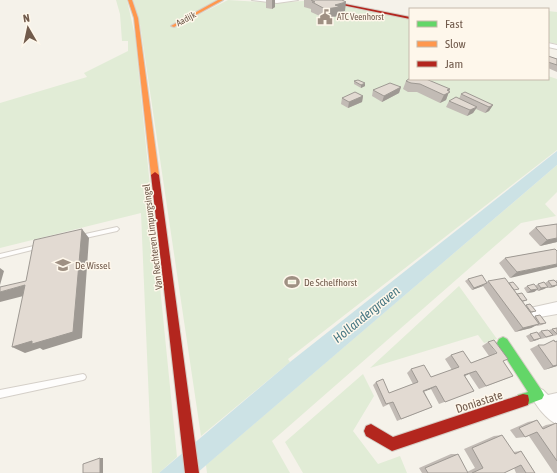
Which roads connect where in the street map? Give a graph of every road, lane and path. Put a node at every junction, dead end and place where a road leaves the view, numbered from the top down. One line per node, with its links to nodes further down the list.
1 (130, 0): 20 (main road, Van Rechteren Limpurgsingel)
2 (221, 0): 7 (main road, Aadijk)
3 (254, 0): 4 (street)
4 (296, 0)
5 (320, 0): 6 (main road)
6 (409, 18)
7 (173, 26)
8 (117, 229): 9 (lane)
9 (78, 238)
10 (47, 245): 11 (lane)
11 (0, 256)
12 (557, 308): 13 (street)
13 (534, 312)
14 (503, 343): 17 (main road)
15 (82, 377): 16 (lane)
16 (0, 394)
17 (547, 400): 18 (street); 19 (main road, Doniastate)
18 (557, 417)
19 (371, 431)
20 (192, 473)

